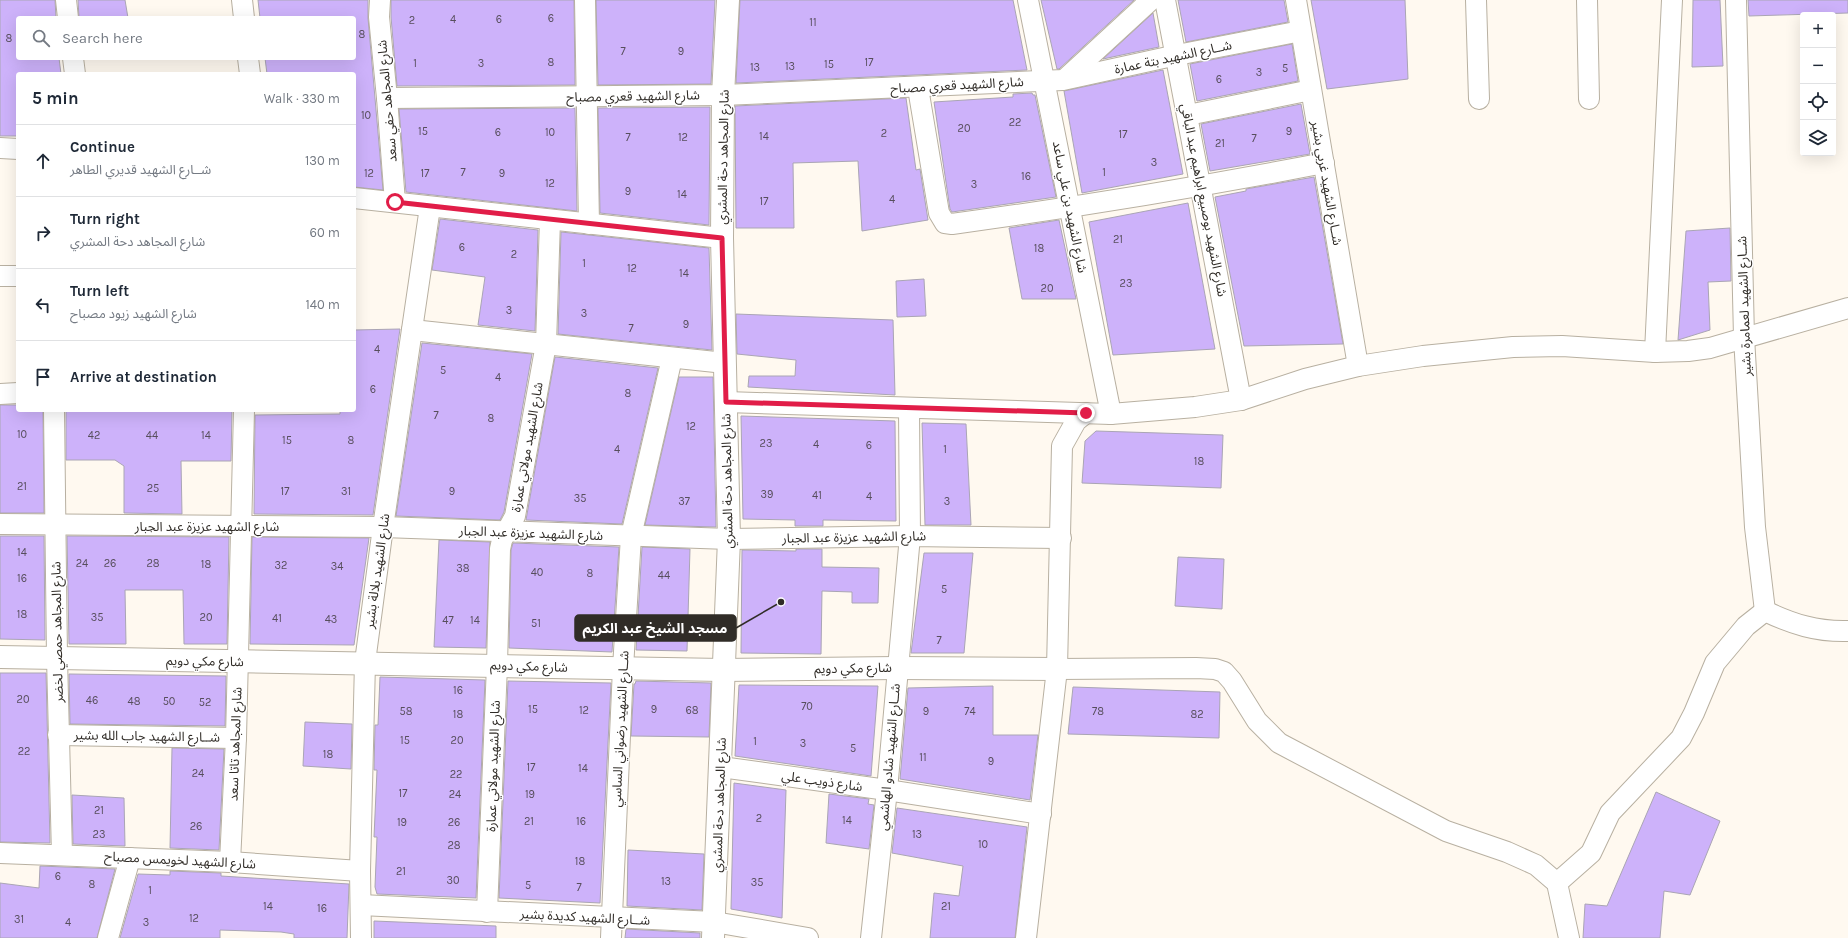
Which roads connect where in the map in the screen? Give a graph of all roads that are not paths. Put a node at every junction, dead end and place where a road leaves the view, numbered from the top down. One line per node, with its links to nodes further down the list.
1 (66, 0): 14 (street)
2 (242, 0): 15 (street)
3 (380, 0): 27 (street, شارع المجاهد حفي سعد)
4 (585, 0): 26 (street)
5 (728, 0): 25 (street, شارع المجاهد دحة المشري)
6 (1028, 0): 22 (street, شارع الشهيد بن علي ساعد)
7 (1151, 0): 22 (street)
8 (1165, 0): 17 (street, شارع الشهيد بوصبيع ابراهيم عبد الباقي)
9 (1296, 0): 16 (street, شــارع الشهيد غربي بشير)
10 (1476, 0): 28 (street)
11 (1587, 0): 29 (street)
12 (1672, 0): 48 (street)
13 (1736, 0): 46 (street, شــارع الشهيد لعمامرة بشير)
14 (68, 16)
15 (244, 16)
16 (1301, 31): 17 (street, شــارع الشهيد بتة عمارة); 24 (street, شــارع الشهيد غربي بشير)
17 (1177, 55): 22 (street, شــارع الشهيد بتة عمارة); 30 (street, شارع الشهيد بوصبيع ابراهيم عبد الباقي)
18 (73, 60): 20 (street)
19 (248, 60): 21 (street)
20 (75, 72)
21 (250, 72)
22 (1055, 80): 23 (street, شارع الشهيد قعري مصباح); 38 (street, شارع الشهيد بن علي ساعد)
23 (918, 88): 25 (street, شارع الشهيد قعري مصباح); 38 (street)
24 (1311, 90): 30 (street); 33 (street, شــارع الشهيد غربي بشير)
25 (723, 95): 26 (street, شارع الشهيد قعري مصباح); 41 (street, شارع المجاهد دحة المشري)
26 (586, 96): 27 (street, شارع الشهيد قعري مصباح); 40 (street)
27 (387, 98): 36 (street, شارع المجاهد حفي سعد)
28 (1479, 99)
29 (1589, 99)
30 (1188, 115): 34 (street, شارع الشهيد بوصبيع ابراهيم عبد الباقي)
31 (0, 148): 32 (street)
32 (16, 149)
33 (1324, 163): 34 (street); 51 (street, شــارع الشهيد غربي بشير)
34 (1201, 187): 38 (street); 54 (street, شارع الشهيد بوصبيع ابراهيم عبد الباقي)
35 (356, 198): 36 (street)
36 (395, 202): 37 (street)
37 (430, 206): 39 (street); 45 (street, شارع الشهيد بلالة بشير)
38 (1071, 208): 60 (street, شارع الشهيد بن علي ساعد)
39 (550, 220): 40 (street); 47 (street, شارع الشهيد مولاتي عمارة)
40 (589, 224): 41 (street)
41 (722, 238): 50 (street, شارع المجاهد دحة المشري)
42 (0, 276): 43 (street)
43 (16, 276)
44 (1848, 308): 46 (street)
45 (412, 330): 47 (street); 64 (street, شارع الشهيد بلالة بشير)
46 (1744, 337): 48 (street); 70 (street, شــارع الشهيد لعمامرة بشير)
47 (546, 344): 49 (street); 65 (street, شارع الشهيد مولاتي عمارة)
48 (1655, 352): 51 (street)
49 (672, 358): 50 (street); 66 (street, شــارع الشهيد رضواني الساسي)
50 (725, 363): 55 (street, شارع المجاهد دحة المشري)
51 (1358, 366): 54 (street)
52 (16, 393): 53 (street)
53 (0, 394)
54 (1241, 400): 60 (street)
55 (726, 402): 56 (street); 69 (street, شارع المجاهد دحة المشري)
56 (910, 408): 59 (street); 67 (street, شــارع الشهيد شادو الهاشمي)
57 (54, 412): 62 (street, شارع المجاهد حمصي لخضر)
58 (244, 412): 63 (street, شارع المجاهد تاتا سعد)
59 (1086, 413): 60 (street); 68 (street)
60 (1111, 414)
61 (0, 524): 62 (street, شارع الشهيد عزيزة عبد الجبار)
62 (55, 525): 63 (street, شارع الشهيد عزيزة عبد الجبار); 73 (street, شارع المجاهد حمصي لخضر)
63 (241, 526): 64 (street, شارع الشهيد عزيزة عبد الجبار); 74 (street, شارع المجاهد تاتا سعد)
64 (383, 528): 65 (street, شارع الشهيد عزيزة عبد الجبار); 75 (street, شارع الشهيد بلالة بشير)
65 (506, 532): 66 (street, شارع الشهيد عزيزة عبد الجبار); 76 (street, شارع الشهيد مولاتي عمارة)
66 (631, 536): 69 (street, شارع الشهيد عزيزة عبد الجبار); 77 (street, شــارع الشهيد رضواني الساسي)
67 (910, 536): 68 (street, شارع الشهيد عزيزة عبد الجبار); 69 (street, شارع الشهيد عزيزة عبد الجبار); 78 (street, شــارع الشهيد شادو الهاشمي)
68 (1061, 538): 79 (street)
69 (728, 539): 80 (street, شارع المجاهد دحة المشري)
70 (1765, 611): 71 (street); 91 (street)
71 (1848, 631)
72 (0, 657): 73 (street, شارع مكي دويم)
73 (57, 658): 74 (street, شارع مكي دويم); 81 (street, شارع المجاهد حمصي لخضر)
74 (238, 662): 75 (street, شارع مكي دويم); 82 (street, شارع المجاهد تاتا سعد)
75 (365, 662): 76 (street, شارع مكي دويم); 90 (street, شارع الشهيد بلالة بشير)
76 (497, 665): 77 (street, شارع مكي دويم); 93 (street, شارع الشهيد مولاتي عمارة)
77 (623, 668): 80 (street, شارع مكي دويم); 94 (street, شــارع الشهيد رضواني الساسي)
78 (897, 668): 79 (street, شارع مكي دويم); 80 (street, شارع مكي دويم); 84 (street, شــارع الشهيد شادو الهاشمي)
79 (1058, 669): 85 (street); 91 (street)
80 (723, 670): 83 (street, شارع المجاهد دحة المشري)
81 (58, 734): 82 (street, شــارع الشهيد جاب الله بشير); 87 (street, شارع المجاهد حمصي لخضر)
82 (236, 738): 89 (street, شارع المجاهد تاتا سعد)
83 (721, 767): 84 (street, شارع ذويب علي); 95 (street, شارع المجاهد دحة المشري)
84 (887, 790): 85 (street, شارع ذويب علي); 100 (street, شــارع الشهيد شادو الهاشمي)
85 (1041, 814): 101 (street)
86 (0, 853): 87 (street, شارع الشهيد لخويمس مصباح)
87 (62, 855): 88 (street, شارع الشهيد لخويمس مصباح)
88 (130, 858): 89 (street, شارع الشهيد لخويمس مصباح); 96 (street)
89 (230, 862): 90 (street, شارع الشهيد لخويمس مصباح)
90 (360, 871): 92 (street, شارع الشهيد بلالة بشير)
91 (1558, 883): 102 (street)
92 (361, 905): 93 (street, شــارع الشهيد كديدة بشير); 97 (street, شارع الشهيد بلالة بشير)
93 (487, 912): 94 (street, شــارع الشهيد كديدة بشير)
94 (612, 918): 95 (street, شــارع الشهيد كديدة بشير); 98 (street, شــارع الشهيد رضواني الساسي)
95 (714, 930): 99 (street, شــارع الشهيد كديدة بشير)
96 (108, 938)
97 (361, 938)
98 (611, 938)
99 (808, 938)
100 (871, 938)
101 (1026, 938)
102 (1569, 938)

